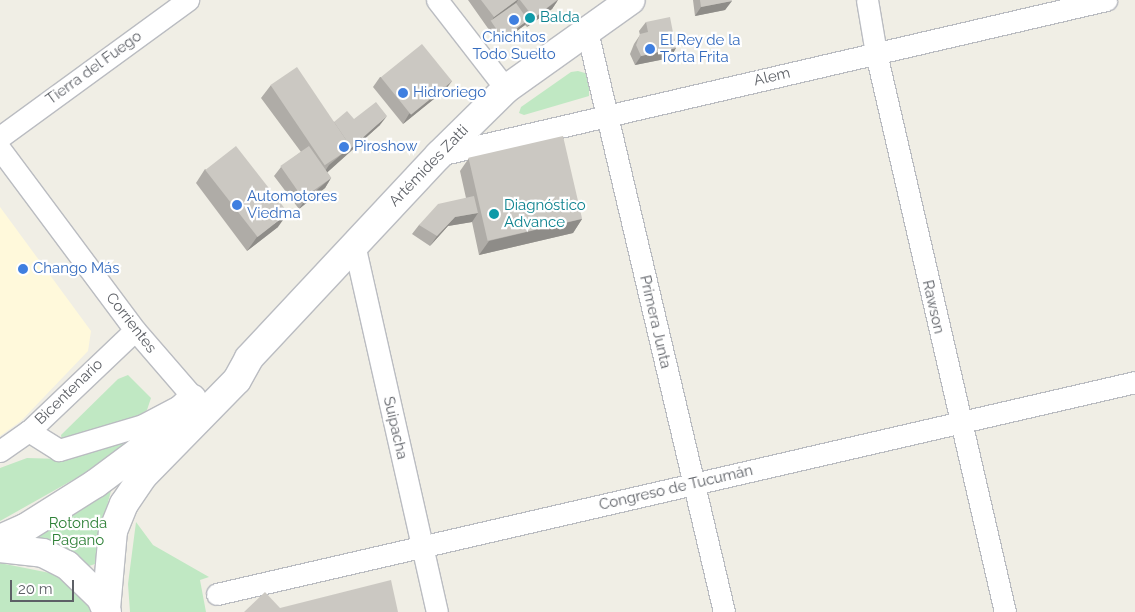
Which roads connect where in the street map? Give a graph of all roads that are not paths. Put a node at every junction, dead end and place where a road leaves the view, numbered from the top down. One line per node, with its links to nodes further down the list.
1 (188, 0): 10 (street, Tierra del Fuego)
2 (438, 0): 8 (street)
3 (630, 0): 6 (main road, Artémides Zatti)
4 (867, 0): 7 (street, Rawson)
5 (1106, 0): 7 (street, Alem)
6 (587, 31): 8 (main road, Artémides Zatti); 9 (street, Primera Junta)
7 (876, 54): 9 (street, Alem); 18 (street, Rawson)
8 (506, 89): 12 (main road, Artémides Zatti)
9 (607, 116): 12 (street, Alem); 21 (street, Primera Junta)
10 (0, 137)
11 (0, 149): 14 (street, Corrientes)
12 (439, 155): 13 (main road, Artémides Zatti)
13 (354, 244): 15 (main road, Artémides Zatti); 23 (street, Suipacha)
14 (135, 330): 17 (street, Corrientes); 19 (street, Bicentenario)
15 (249, 358): 17 (main road, Artémides Zatti); 26 (main road, Artémides Zatti)
16 (1135, 382): 18 (street, Congreso de Tucumán)
17 (194, 398): 19 (street); 22 (main road, Artémides Zatti)
18 (959, 423): 21 (street, Congreso de Tucumán); 29 (street, Rawson)
19 (29, 431): 20 (street, Bicentenario)
20 (0, 451)
21 (694, 484): 23 (street, Congreso de Tucumán); 28 (street, Primera Junta)
22 (0, 539)
23 (422, 547): 25 (street, Congreso de Tucumán); 27 (street, Suipacha)
24 (0, 548): 26 (main road)
25 (217, 594)
26 (107, 611)
27 (437, 612)
28 (724, 612)
29 (1005, 612)

